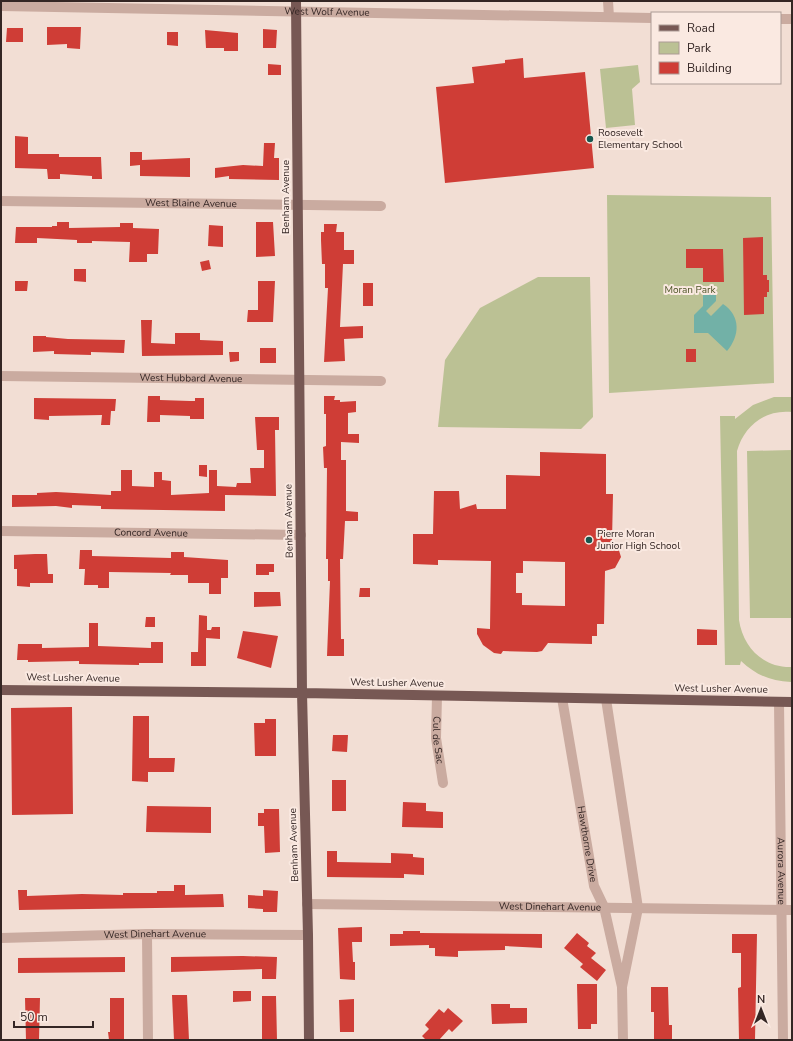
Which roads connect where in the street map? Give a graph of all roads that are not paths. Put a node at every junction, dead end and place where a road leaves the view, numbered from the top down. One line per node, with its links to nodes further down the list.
1 (296, 1): 4 (main road, Benham Avenue)
2 (608, 1): 5 (street)
3 (1, 6): 4 (street, West Wolf Avenue)
4 (296, 12): 5 (street, West Wolf Avenue); 10 (main road, Benham Avenue)
5 (609, 17): 6 (street, West Wolf Avenue)
6 (651, 18)
7 (781, 19): 8 (street)
8 (792, 20)
9 (1, 201): 10 (street, West Blaine Avenue)
10 (298, 204): 11 (street, West Blaine Avenue); 13 (main road, Benham Avenue)
11 (380, 206)
12 (1, 376): 13 (street, West Hubbard Avenue)
13 (299, 380): 14 (street, West Hubbard Avenue); 16 (main road, Benham Avenue)
14 (381, 381)
15 (1, 531): 16 (street, Concord Avenue)
16 (301, 535): 18 (main road, Benham Avenue)
17 (1, 690): 18 (main road, West Lusher Avenue)
18 (302, 693): 19 (main road, West Lusher Avenue); 25 (main road, Benham Avenue)
19 (437, 696): 20 (main road, West Lusher Avenue); 24 (street, Cul de Sac)
20 (562, 698): 21 (main road, West Lusher Avenue); 26 (street, Hawthorne Drive)
21 (606, 699): 22 (main road, West Lusher Avenue); 27 (street, Hawthorne Drive)
22 (779, 702): 23 (main road, West Lusher Avenue); 28 (street, Aurora Avenue)
23 (792, 702)
24 (443, 783)
25 (307, 904): 26 (street, West Dinehart Avenue); 31 (main road, Benham Avenue)
26 (604, 907): 27 (street, West Dinehart Avenue); 33 (street, Hawthorne Drive)
27 (638, 908): 28 (street, West Dinehart Avenue); 33 (street, Hawthorne Drive)
28 (782, 909): 29 (street, West Dinehart Avenue); 37 (street, Aurora Avenue)
29 (792, 910)
30 (146, 934): 31 (street, West Dinehart Avenue); 32 (street, West Dinehart Avenue); 34 (street)
31 (308, 935): 35 (main road, Benham Avenue)
32 (1, 938)
33 (622, 987): 36 (street, Hawthorne Drive)
34 (148, 1040)
35 (309, 1040)
36 (623, 1040)
37 (783, 1040)

